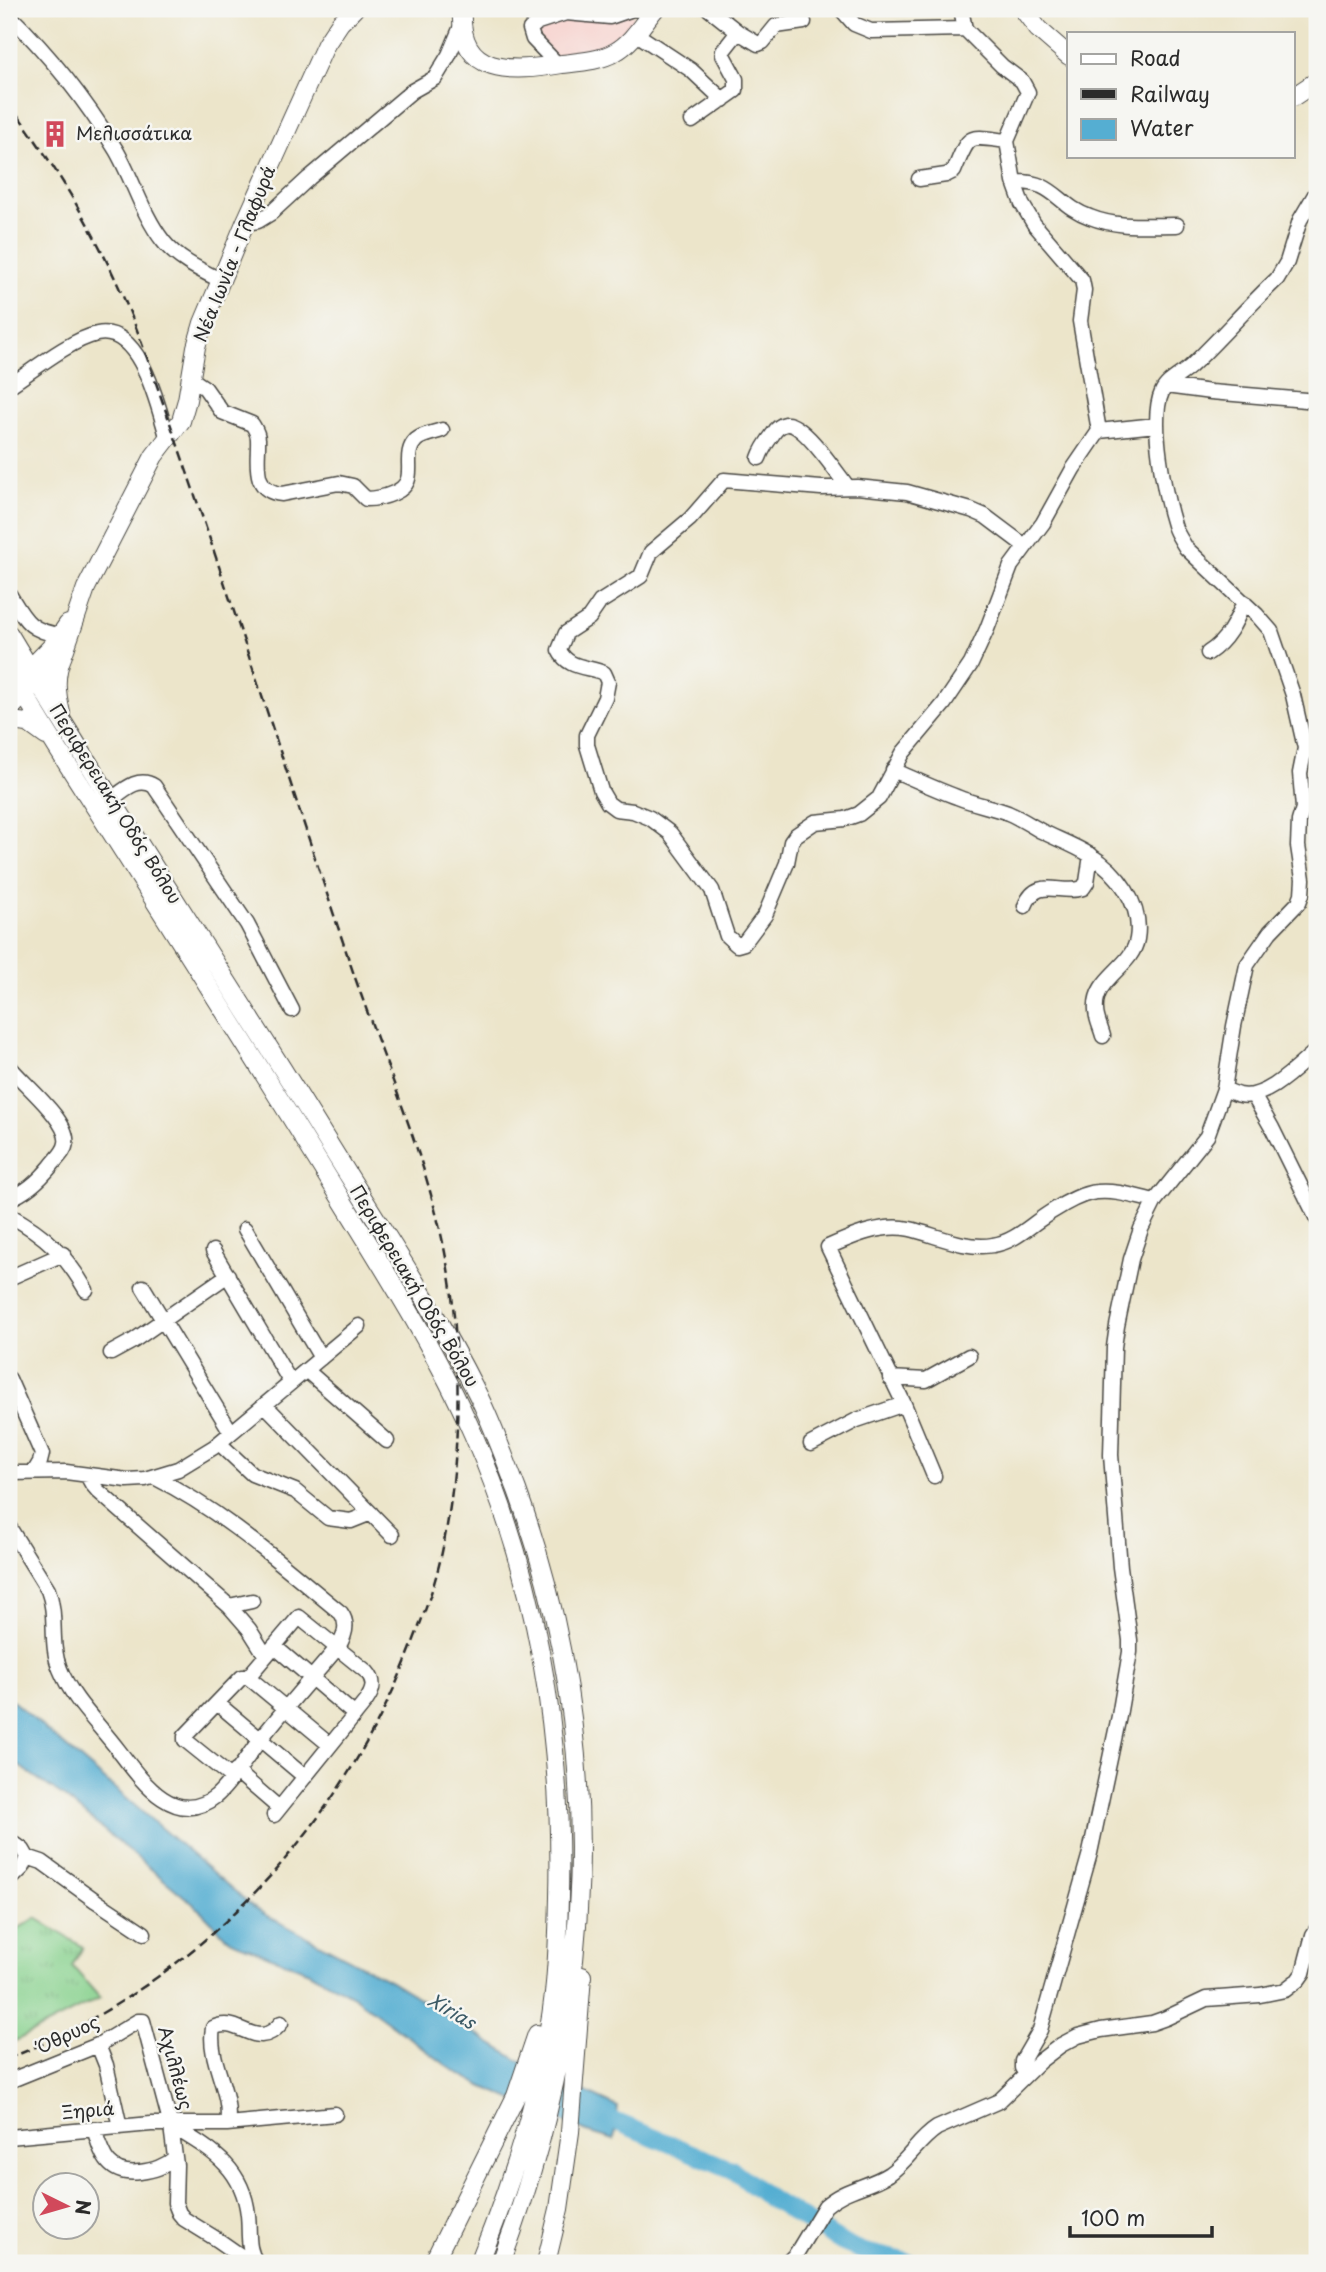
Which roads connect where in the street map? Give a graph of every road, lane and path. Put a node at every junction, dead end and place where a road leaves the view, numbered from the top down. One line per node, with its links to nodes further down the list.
1 (354, 9): 23 (main road, Νέα Ιωνία - Γλαφυρά)
2 (709, 9): 11 (street)
3 (841, 9): 10 (street)
4 (961, 9): 10 (street)
5 (1023, 9): 13 (main road)
6 (654, 10): 12 (main road); 14 (street)
7 (9, 15): 25 (street)
8 (462, 16): 14 (main road); 23 (street)
9 (804, 22): 11 (street)
10 (965, 29): 19 (street)
11 (738, 32): 17 (street)
12 (635, 33): 14 (main road); 17 (street)
13 (1067, 54)
14 (558, 65)
15 (1317, 80): 16 (main road)
16 (1294, 96)
17 (723, 100): 18 (street)
18 (692, 121)
19 (1007, 141): 20 (street); 21 (street)
20 (919, 179)
21 (1014, 182): 24 (street); 32 (street)
22 (1317, 191): 28 (street)
23 (245, 223): 25 (main road, Νέα Ιωνία - Γλαφυρά)
24 (1177, 225)
25 (220, 280): 26 (main road, Νέα Ιωνία - Γλαφυρά)
26 (190, 378): 31 (street); 33 (main road, Νέα Ιωνία - Γλαφυρά)
27 (9, 386): 33 (street)
28 (1166, 386): 29 (street); 30 (street)
29 (1317, 401)
30 (1156, 425): 32 (street); 38 (street)
31 (442, 430)
32 (1099, 431): 36 (street)
33 (167, 436): 40 (main road, Νέα Ιωνία - Γλαφυρά)
34 (759, 458): 35 (street)
35 (847, 486): 36 (street); 47 (street)
36 (1025, 547): 47 (street)
37 (9, 594): 40 (street)
38 (1244, 602): 41 (street); 55 (street)
39 (9, 633): 40 (main road); 42 (main road, Περιφερειακή Οδός Βόλου)
40 (60, 643): 42 (main road, Νέα Ιωνία - Γλαφυρά); 45 (main road)
41 (1208, 653)
42 (21, 681): 43 (main road, Νέα Ιωνία - Γλαφυρά); 45 (main road, Περιφερειακή Οδός Βόλου); 46 (main road, Περιφερειακή Οδός Βόλου)
43 (9, 710)
44 (9, 721): 46 (main road)
45 (62, 721): 48 (main road, Περιφερειακή Οδός Βόλου)
46 (54, 743): 113 (main road, Περιφερειακή Οδός Βόλου)
47 (893, 770): 49 (street)
48 (112, 799): 51 (street); 113 (main road, Περιφερειακή Οδός Βόλου)
49 (1091, 855): 50 (street); 52 (street)
50 (1025, 906)
51 (292, 1010)
52 (1103, 1036)
53 (1317, 1050): 56 (street)
54 (9, 1066): 57 (street)
55 (1224, 1089): 56 (street); 58 (street)
56 (1253, 1095): 60 (street)
57 (9, 1199)
58 (1155, 1201): 74 (street); 114 (street)
59 (9, 1215): 63 (street)
60 (1317, 1219)
61 (245, 1229): 72 (street)
62 (213, 1251): 64 (street)
63 (63, 1254): 65 (street); 67 (street)
64 (228, 1275): 68 (street); 76 (street)
65 (9, 1278)
66 (143, 1287): 68 (street)
67 (86, 1290)
68 (163, 1321): 70 (street); 80 (street)
69 (359, 1326): 72 (street)
70 (111, 1353)
71 (969, 1356): 74 (street)
72 (321, 1358): 73 (street)
73 (306, 1370): 76 (street); 81 (street)
74 (890, 1378): 77 (street)
75 (9, 1379): 79 (street)
76 (290, 1383): 78 (street)
77 (904, 1404): 83 (street); 87 (street)
78 (265, 1405): 80 (street); 89 (street)
79 (14, 1408): 84 (street)
80 (231, 1432): 82 (street)
81 (387, 1441)
82 (219, 1443): 88 (street); 89 (street)
83 (811, 1444)
84 (34, 1472): 85 (street); 86 (street)
85 (9, 1473)
86 (87, 1475): 88 (street); 93 (street)
87 (934, 1476)
88 (154, 1477): 94 (street)
89 (371, 1513): 91 (street)
90 (9, 1527): 103 (street)
91 (392, 1535)
92 (252, 1601): 93 (street)
93 (229, 1606): 95 (street)
94 (338, 1647): 95 (street); 97 (street); 100 (street)
95 (270, 1651): 96 (street); 97 (street)
96 (248, 1676): 98 (street); 99 (street)
97 (312, 1678): 99 (street); 100 (street)
98 (216, 1703): 101 (street); 103 (street)
99 (286, 1709): 101 (street); 102 (street)
100 (355, 1715): 102 (street)
101 (260, 1740): 103 (street); 104 (street)
102 (330, 1745): 104 (street)
103 (233, 1774): 104 (street)
104 (305, 1777)
105 (9, 1840): 106 (street)
106 (27, 1857): 107 (street); 109 (street)
107 (9, 1881)
108 (1317, 1929): 114 (street)
109 (144, 1933)
110 (141, 2020): 112 (street, Όθρυος); 119 (street, Αχιλλέως)
111 (281, 2023): 118 (street)
112 (98, 2045): 115 (street, Όθρυος); 120 (street)
113 (552, 2062): 116 (main road, Περιφερειακή Οδός Βόλου); 126 (main road); 129 (main road)
114 (1026, 2073): 130 (street)
115 (9, 2081)
116 (540, 2112): 127 (main road, Περιφερειακή Οδός Βόλου); 128 (main road, Περιφερειακή Οδός Βόλου)
117 (335, 2114): 118 (street, Ξηριά)
118 (227, 2124): 119 (street, Ξηριά)
119 (171, 2126): 120 (street, Ξηριά); 123 (street, Αχιλλέως); 125 (street)
120 (120, 2127): 121 (street, Ξηριά)
121 (93, 2129): 122 (street, Ξηριά); 123 (street)
122 (9, 2137)
123 (175, 2158): 124 (street, Αχιλλέως)
124 (251, 2263)
125 (257, 2263)
126 (432, 2263)
127 (479, 2263)
128 (500, 2263)
129 (546, 2263)
130 (787, 2263)

